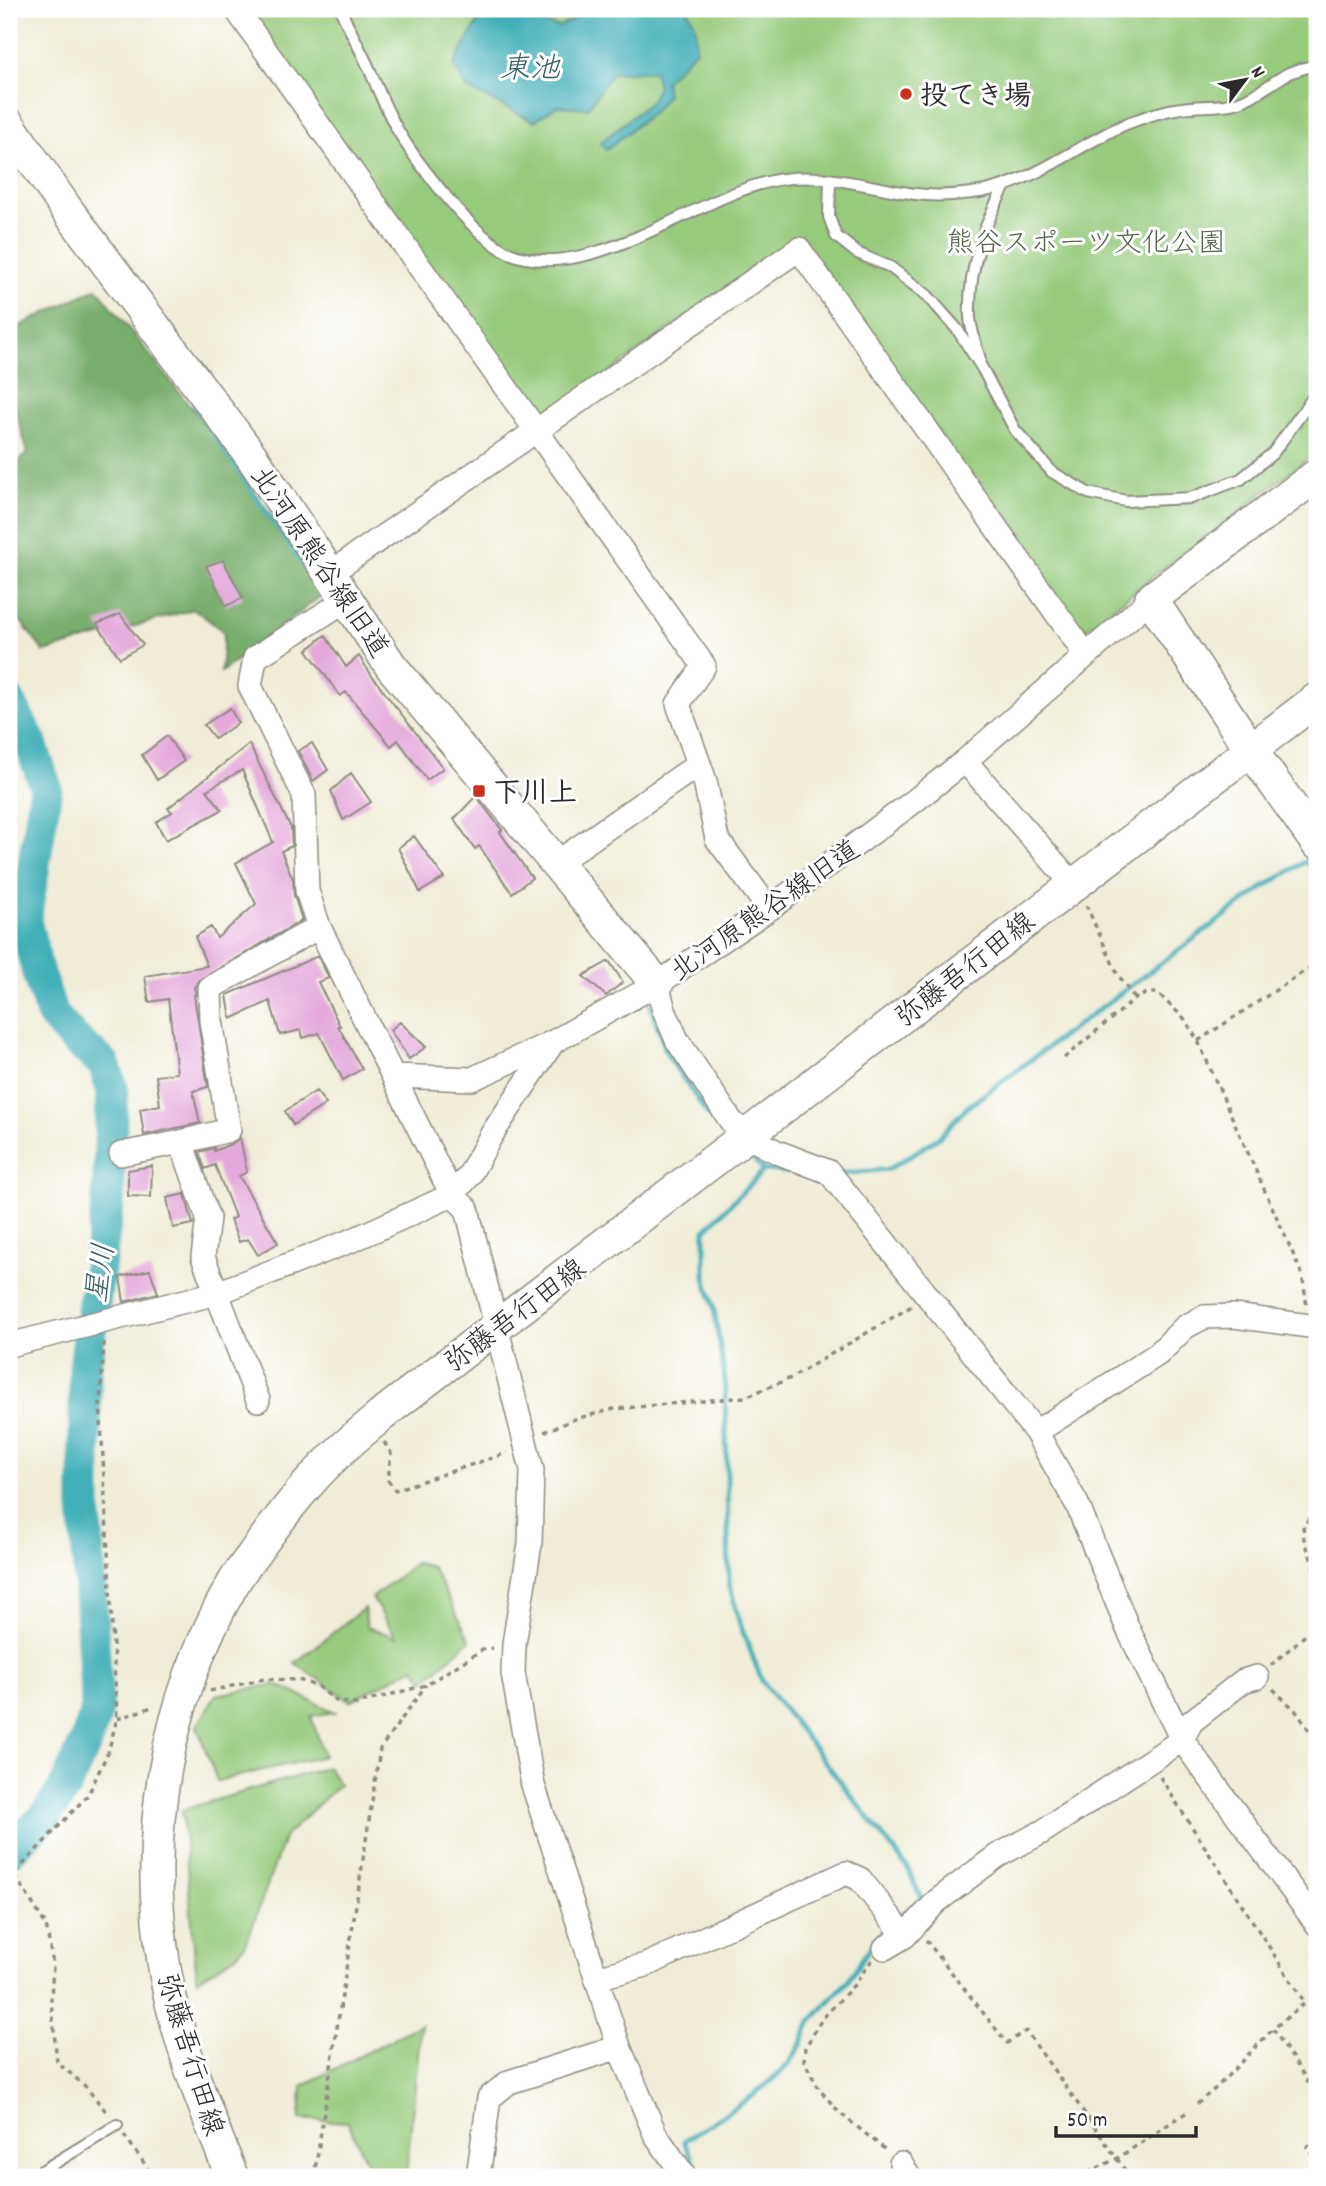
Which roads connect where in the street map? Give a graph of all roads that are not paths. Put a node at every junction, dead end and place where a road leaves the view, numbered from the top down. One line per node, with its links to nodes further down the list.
1 (236, 9): 9 (street)
2 (340, 9): 5 (lane)
3 (1317, 65): 6 (lane)
4 (9, 125): 11 (main road, 北河原熊谷線旧道)
5 (830, 179): 6 (lane); 7 (lane)
6 (1005, 186): 7 (lane)
7 (982, 368): 8 (lane)
8 (1317, 392)
9 (535, 429): 11 (street); 13 (street); 17 (street)
10 (1317, 475): 12 (main road, 北河原熊谷線旧道)
11 (337, 587): 19 (main road, 北河原熊谷線旧道); 22 (street)
12 (1151, 599): 13 (street, 北河原熊谷線旧道); 15 (main road)
13 (1086, 655): 16 (street, 北河原熊谷線旧道)
14 (1317, 699): 15 (main road, 弥藤吾行田線)
15 (1251, 750): 18 (main road); 20 (main road, 弥藤吾行田線)
16 (965, 761): 20 (street); 21 (street, 北河原熊谷線旧道)
17 (699, 764): 19 (street); 21 (street)
18 (1317, 843)
19 (555, 864): 23 (main road, 北河原熊谷線旧道)
20 (1073, 884): 26 (main road, 弥藤吾行田線)
21 (769, 909): 23 (street, 北河原熊谷線旧道)
22 (319, 927): 25 (street); 27 (street)
23 (657, 984): 24 (street); 26 (street)
24 (552, 1042): 25 (street); 29 (street)
25 (393, 1076): 29 (street)
26 (746, 1136): 32 (main road, 弥藤吾行田線); 35 (street)
27 (181, 1142): 28 (street); 30 (street)
28 (121, 1154)
29 (452, 1195): 30 (street); 32 (street)
30 (217, 1293): 33 (street); 34 (street)
31 (1311, 1325): 35 (street)
32 (495, 1328): 41 (street); 45 (main road, 弥藤吾行田線)
33 (9, 1345)
34 (258, 1400)
35 (1036, 1432): 37 (street)
36 (1257, 1677): 37 (street)
37 (1182, 1740): 38 (street); 39 (street)
38 (1317, 1924)
39 (910, 1931): 40 (street); 41 (street)
40 (886, 1948)
41 (596, 1978): 42 (street)
42 (619, 2048): 46 (street); 47 (street)
43 (117, 2125): 44 (lane)
44 (32, 2177)
45 (232, 2177)
46 (478, 2177)
47 (685, 2177)

